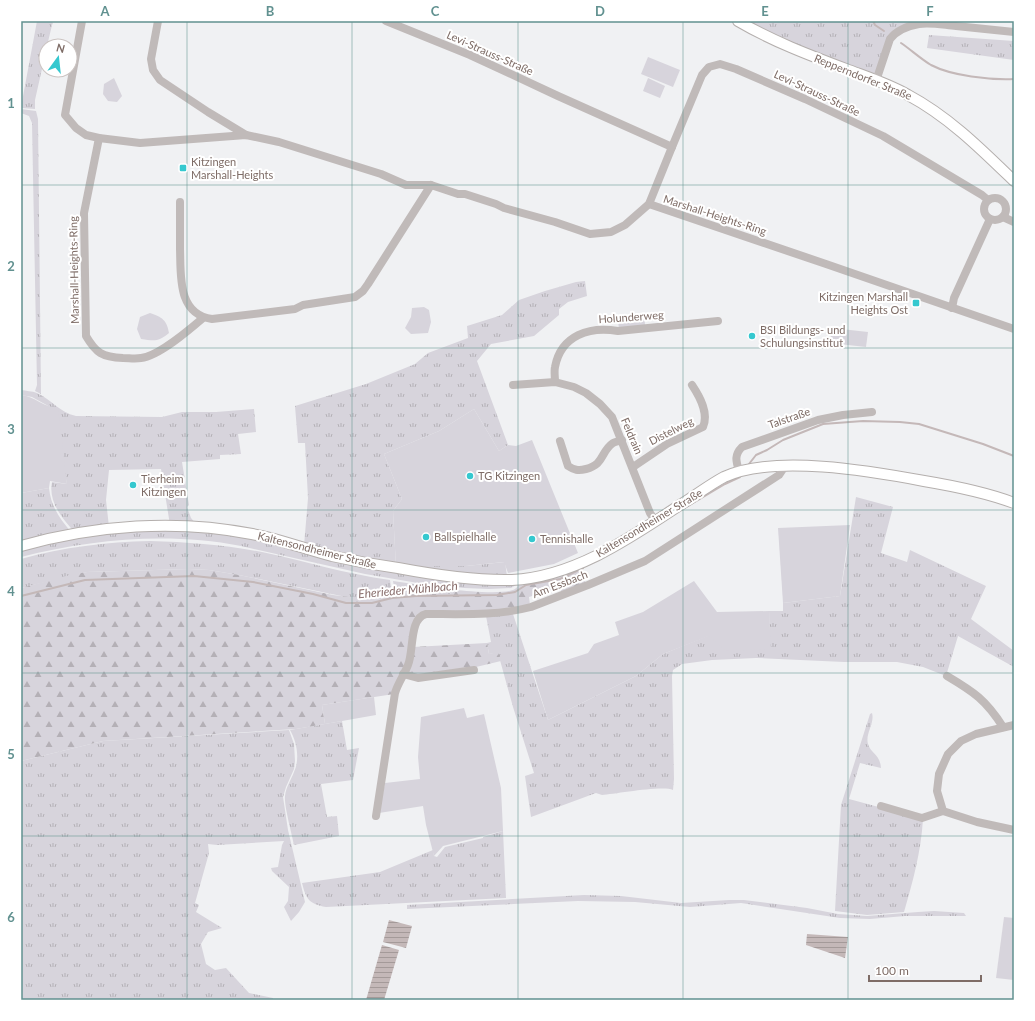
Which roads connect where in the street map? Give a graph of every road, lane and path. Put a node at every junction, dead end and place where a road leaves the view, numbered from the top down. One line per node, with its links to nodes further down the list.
1 (82, 21): 9 (street, Marshall-Heights-Ring)
2 (158, 21): 8 (street, Marshall-Heights-Ring)
3 (386, 21): 10 (street, Levi-Strauss-Straße)
4 (738, 21): 7 (main road, Repperndorfer Straße)
5 (946, 23): 6 (street); 7 (street)
6 (1014, 32)
7 (876, 81): 11 (main road, Repperndorfer Straße)
8 (246, 135): 9 (street, Marshall-Heights-Ring); 12 (street, Marshall-Heights-Ring)
9 (99, 138): 22 (street, Marshall-Heights-Ring)
10 (672, 147): 13 (street, Levi-Strauss-Straße); 15 (street, Levi-Strauss-Straße)
11 (1014, 181)
12 (431, 186): 15 (street, Marshall-Heights-Ring); 22 (street)
13 (988, 200): 16 (street, Levi-Strauss-Straße); 19 (street)
14 (180, 202): 22 (street)
15 (649, 204): 21 (street, Marshall-Heights-Ring)
16 (1006, 207): 17 (street, Levi-Strauss-Straße); 18 (street)
17 (1014, 211)
18 (1003, 217): 19 (street); 20 (street)
19 (990, 220): 21 (street)
20 (1014, 222)
21 (952, 308): 24 (street, Marshall-Heights-Ring)
22 (203, 318)
23 (718, 321): 25 (street, Holunderweg)
24 (1014, 329)
25 (555, 382): 26 (street, Feldrain); 29 (street, Feldrain)
26 (513, 385)
27 (692, 385): 32 (street, Distelweg)
28 (872, 412): 33 (street, Talstraße)
29 (622, 440): 30 (street); 32 (street, Feldrain)
30 (560, 442)
31 (785, 466): 33 (main road, Kaltensondheimer Straße); 34 (main road, Kaltensondheimer Straße); 38 (street, Am Essbach)
32 (632, 467): 35 (street, Feldrain)
33 (739, 471): 35 (main road, Kaltensondheimer Straße)
34 (1014, 503)
35 (656, 522): 36 (main road, Kaltensondheimer Straße)
36 (21, 546)
37 (474, 670): 38 (street)
38 (403, 674): 44 (street, Am Essbach)
39 (947, 676): 41 (street)
40 (1014, 725): 41 (street)
41 (1003, 727): 43 (street)
42 (881, 806): 43 (street)
43 (943, 811): 45 (street)
44 (376, 816)
45 (1014, 830)

